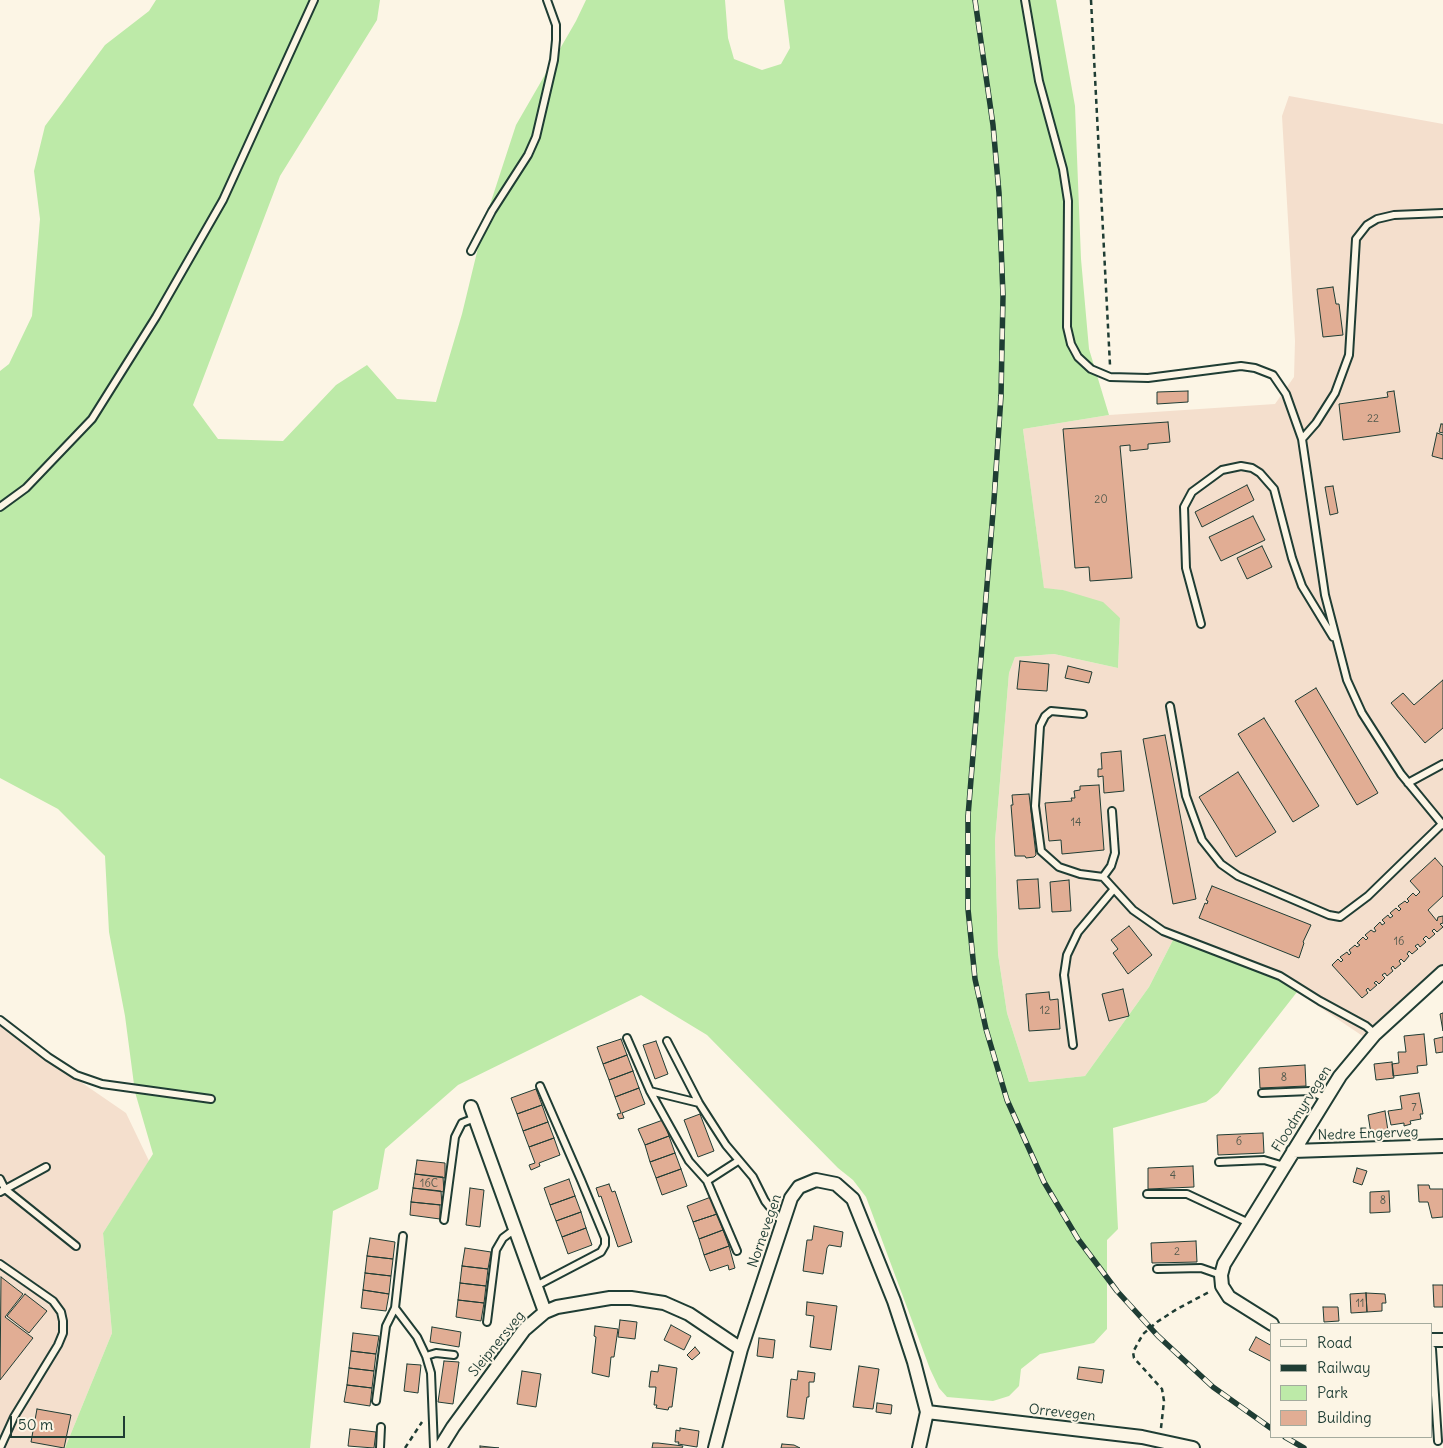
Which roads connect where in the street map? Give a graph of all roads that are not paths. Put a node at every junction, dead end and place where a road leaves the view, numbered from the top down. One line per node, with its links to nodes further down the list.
1 (314, 0): 7 (lane)
2 (547, 0): 5 (lane)
3 (1025, 0): 6 (lane)
4 (1443, 213): 6 (lane)
5 (471, 251)
6 (1302, 439): 9 (lane)
7 (0, 507)
8 (1201, 624): 9 (lane)
9 (1336, 643): 13 (lane)
10 (1170, 706): 15 (lane)
11 (1083, 714): 16 (lane)
12 (1443, 764): 13 (lane)
13 (1408, 783): 15 (lane)
14 (1112, 811): 16 (lane)
15 (1443, 824)
16 (1103, 877): 17 (lane)
17 (1114, 889): 20 (lane); 23 (lane)
18 (1443, 972): 20 (street, Floodmyrvegen)
19 (0, 1020): 28 (lane)
20 (1375, 1034): 27 (street, Floodmyrvegen)
21 (627, 1038): 25 (lane)
22 (668, 1041): 29 (lane)
23 (1073, 1045)
24 (540, 1086): 51 (lane)
25 (650, 1091): 29 (lane); 38 (lane)
26 (1262, 1093): 27 (lane)
27 (1325, 1098): 32 (street, Floodmyrvegen)
28 (211, 1099)
29 (699, 1103): 33 (lane)
30 (473, 1113): 41 (lane); 44 (street)
31 (1443, 1146): 32 (street, Nedre Engerveg)
32 (1293, 1151): 35 (street, Floodmyrvegen)
33 (738, 1161): 38 (lane); 42 (lane)
34 (1219, 1162): 35 (lane)
35 (1284, 1166): 43 (street, Floodmyrvegen)
36 (46, 1167): 39 (lane)
37 (0, 1179): 39 (lane)
38 (707, 1181): 47 (lane)
39 (2, 1191): 46 (lane)
40 (1147, 1194): 43 (lane)
41 (444, 1220)
42 (782, 1222): 56 (street, Nornevegen); 61 (street, Nornevegen)
43 (1249, 1223): 50 (street, Floodmyrvegen)
44 (516, 1228): 51 (street); 54 (lane)
45 (403, 1236): 52 (lane)
46 (76, 1246)
47 (736, 1251)
48 (0, 1264): 64 (lane)
49 (1157, 1269): 50 (lane)
50 (1222, 1281): 55 (street)
51 (536, 1286): 53 (street)
52 (395, 1308): 58 (lane); 60 (lane)
53 (545, 1312): 56 (street, Sleipnersveg); 67 (street, Sleipnersveg)
54 (487, 1322)
55 (1270, 1323)
56 (741, 1349): 68 (street, Nornevegen)
57 (454, 1355): 58 (lane)
58 (426, 1356): 66 (lane)
59 (1433, 1364): 63 (lane)
60 (376, 1401)
61 (927, 1412): 69 (street); 70 (street, Orrevegen)
62 (381, 1427): 65 (lane)
63 (1438, 1440)
64 (0, 1448)
65 (380, 1448)
66 (434, 1448)
67 (440, 1448)
68 (715, 1448)
69 (919, 1448)
70 (1193, 1448)

